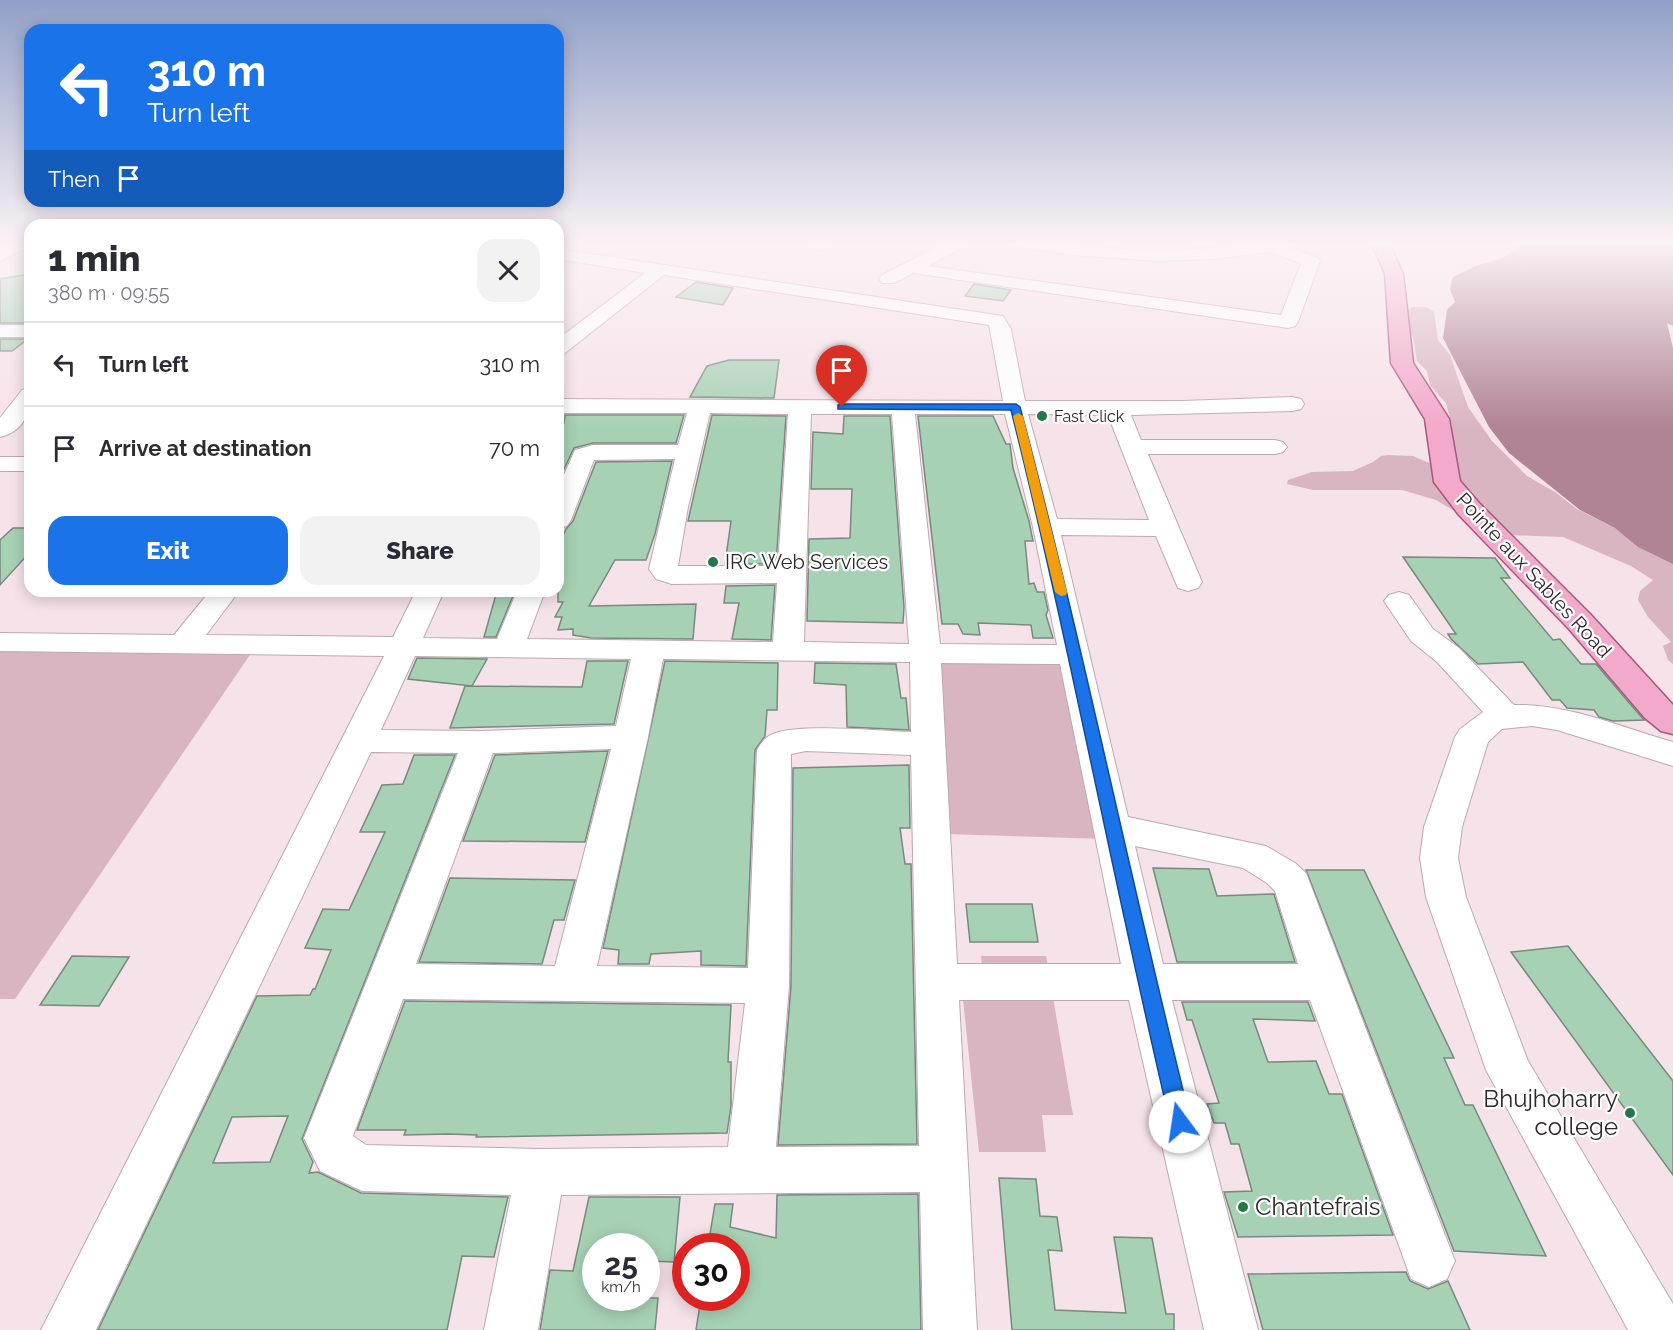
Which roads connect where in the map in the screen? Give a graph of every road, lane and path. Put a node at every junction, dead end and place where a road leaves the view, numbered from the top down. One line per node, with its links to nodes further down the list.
1 (613, 304): 10 (street)
2 (889, 304): 7 (street)
3 (1008, 304): 7 (street)
4 (1162, 304): 5 (street)
5 (1295, 304)
6 (1396, 304): 43 (main road, Pointe aux Sables Road)
7 (996, 320): 18 (street)
8 (0, 331): 9 (street)
9 (24, 331)
10 (564, 340)
11 (24, 403): 20 (street)
12 (1293, 405): 16 (street)
13 (564, 406): 14 (street)
14 (700, 406): 15 (street); 22 (street)
15 (800, 406): 17 (street); 28 (street)
16 (1248, 406): 19 (street); 21 (street)
17 (903, 407): 18 (street); 40 (street)
18 (1016, 407): 19 (street); 26 (street)
19 (1116, 407): 21 (street)
20 (0, 430)
21 (1133, 447): 27 (street)
22 (688, 452): 25 (street); 28 (street)
23 (0, 464): 24 (street)
24 (24, 464)
25 (564, 505)
26 (1046, 527): 27 (street); 41 (street)
27 (1165, 528): 29 (street)
28 (792, 574): 39 (street)
29 (1188, 582)
30 (220, 597): 35 (street)
31 (426, 597): 36 (street)
32 (529, 597): 37 (street)
33 (1399, 601): 42 (street)
34 (0, 642): 35 (street)
35 (183, 644): 36 (street)
36 (402, 646): 37 (street); 45 (street)
37 (509, 647): 38 (street)
38 (649, 649): 39 (street); 44 (street)
39 (788, 651): 40 (street)
40 (925, 653): 41 (street); 47 (street)
41 (1075, 655): 49 (street)
42 (1506, 716): 48 (street); 64 (street)
43 (1673, 723)
44 (631, 737): 46 (street); 54 (street)
45 (359, 741): 46 (street); 60 (street)
46 (480, 742): 50 (street)
47 (928, 744): 51 (street); 55 (street)
48 (1673, 754)
49 (1113, 828): 52 (street); 53 (street)
50 (388, 981): 54 (street); 58 (street)
51 (936, 982): 53 (street); 56 (street)
52 (1325, 982): 53 (street); 59 (street)
53 (1146, 983): 63 (street)
54 (572, 984): 55 (street)
55 (768, 986): 57 (street)
56 (943, 1169): 57 (street); 62 (street)
57 (750, 1171): 58 (street)
58 (540, 1172): 61 (street)
59 (1429, 1261)
60 (68, 1330)
61 (511, 1330)
62 (950, 1330)
63 (1231, 1330)
64 (1658, 1330)

